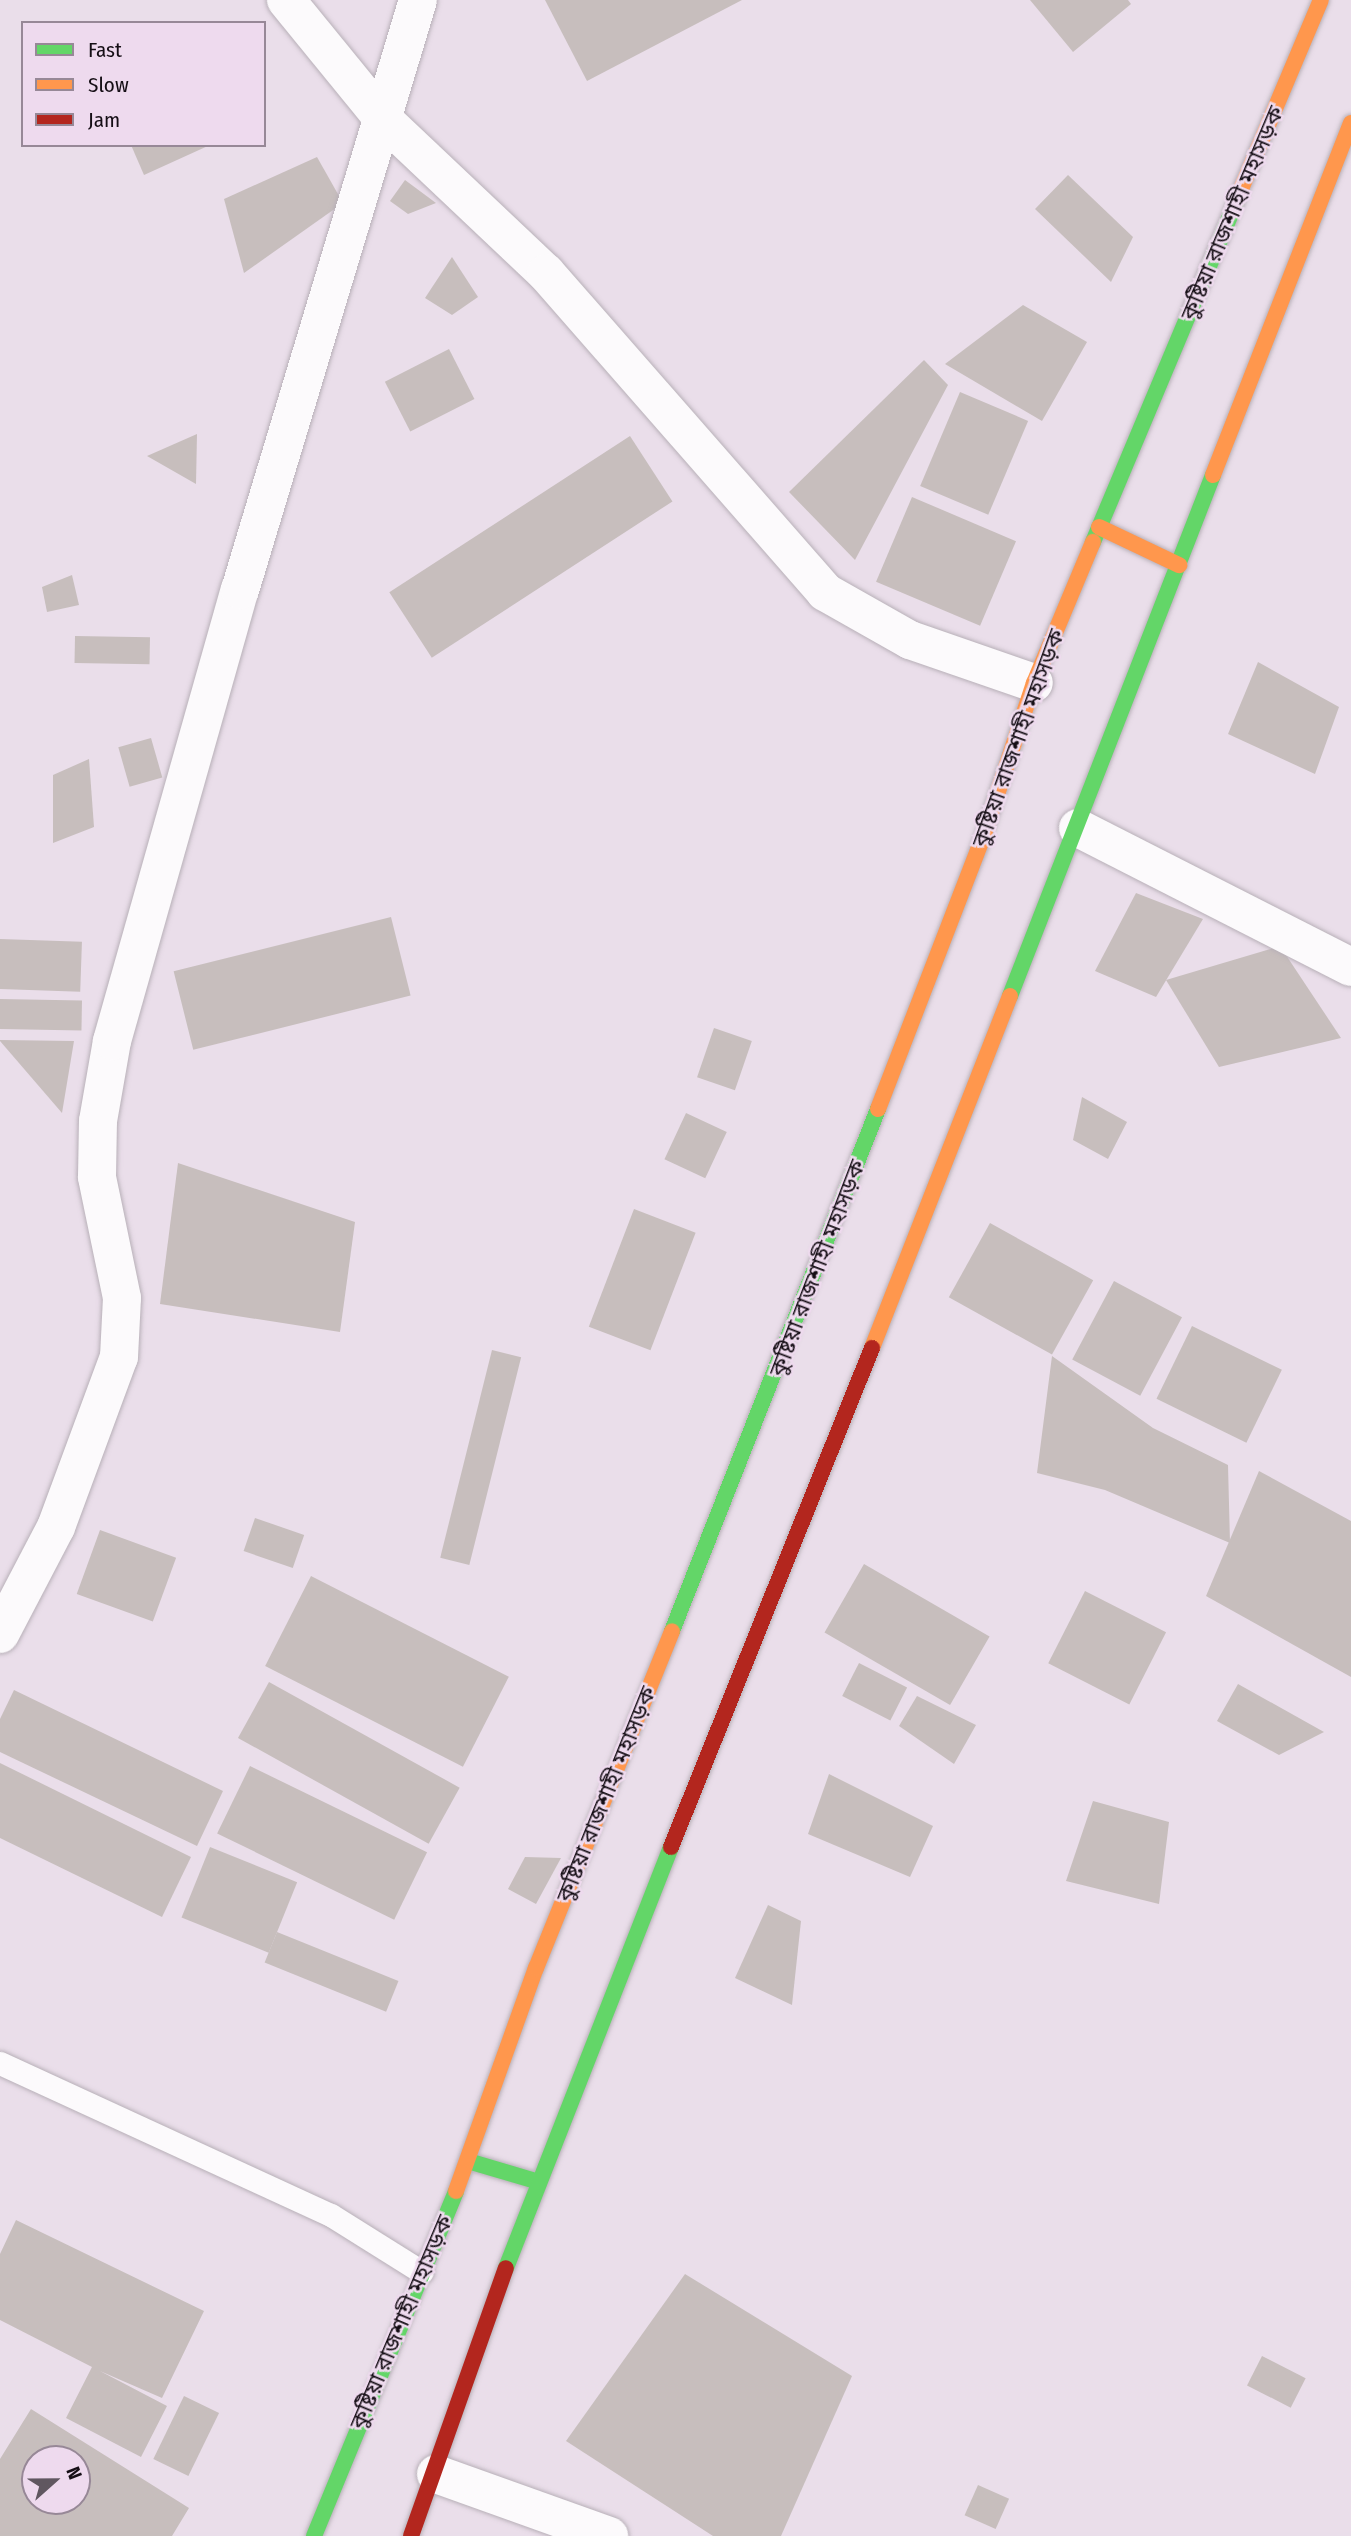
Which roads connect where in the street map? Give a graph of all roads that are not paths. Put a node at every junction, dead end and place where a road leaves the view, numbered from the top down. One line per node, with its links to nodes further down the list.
1 (286, 0): 4 (street)
2 (418, 0): 4 (street)
3 (1321, 0): 6 (highway, কুষ্টিয়া রাজশাহী মহাসড়ক)
4 (383, 119): 8 (street); 11 (street)
5 (1351, 123): 7 (highway)
6 (1100, 527): 7 (highway); 8 (highway, কুষ্টিয়া রাজশাহী মহাসড়ক)
7 (1179, 565): 9 (highway)
8 (1034, 683): 13 (highway, কুষ্টিয়া রাজশাহী মহাসড়ক)
9 (1078, 828): 10 (street); 14 (highway)
10 (1351, 967)
11 (0, 1634)
12 (0, 2063): 15 (lane)
13 (468, 2161): 14 (highway); 15 (highway, কুষ্টিয়া রাজশাহী মহাসড়ক)
14 (536, 2181): 16 (highway)
15 (422, 2272): 17 (highway, কুষ্টিয়া রাজশাহী মহাসড়ক)
16 (436, 2474): 18 (highway); 19 (street)
17 (314, 2536)
18 (411, 2536)
19 (609, 2536)

